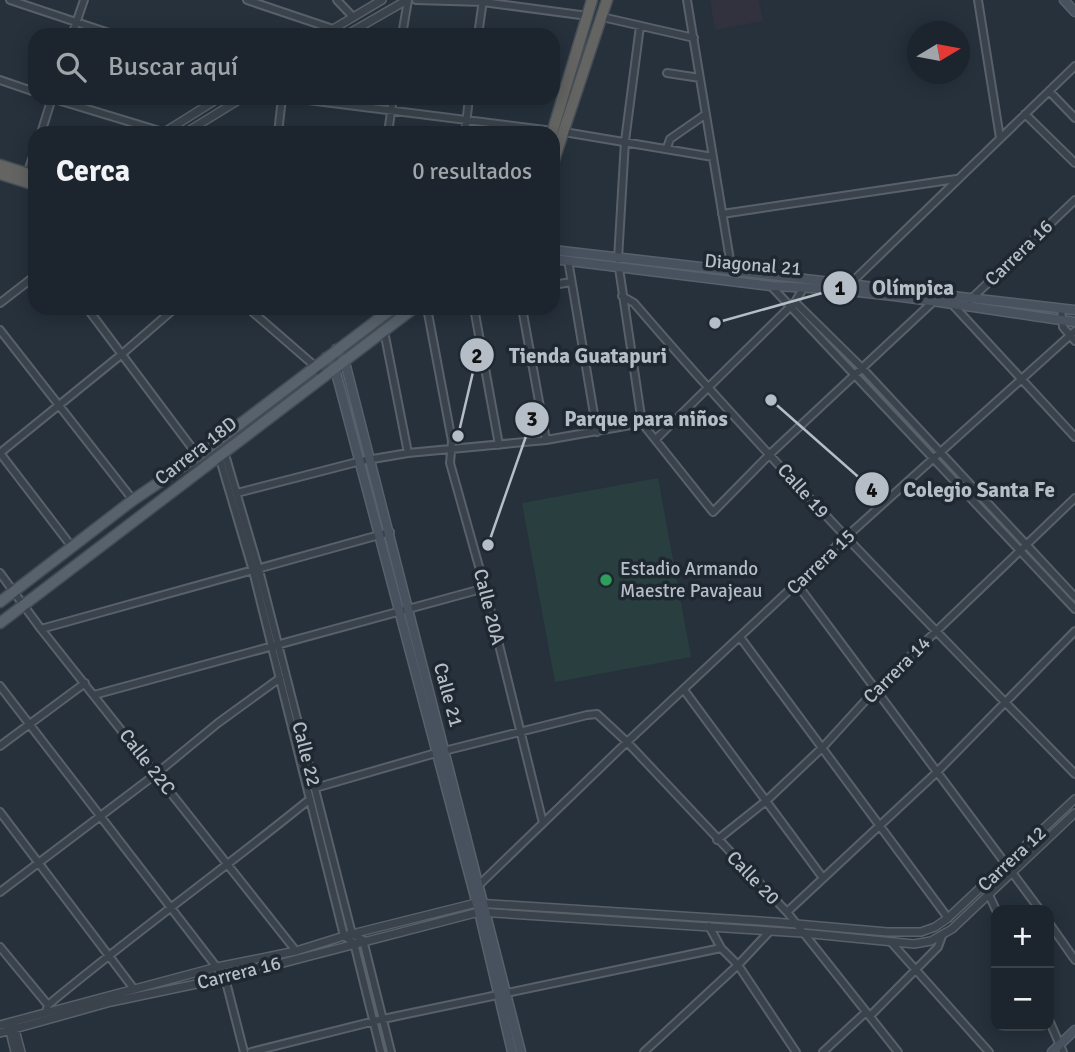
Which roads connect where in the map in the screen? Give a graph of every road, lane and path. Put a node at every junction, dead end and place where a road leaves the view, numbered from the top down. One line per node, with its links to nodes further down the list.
1 (10, 0): 20 (street)
2 (84, 0): 20 (street)
3 (247, 0): 15 (street)
4 (275, 0): 15 (street)
5 (337, 0): 18 (street)
6 (382, 0): 18 (street)
7 (407, 0): 26 (street); 27 (street)
8 (416, 0): 14 (street)
9 (592, 0): 17 (highway)
10 (607, 0): 19 (highway)
11 (687, 0): 29 (street)
12 (978, 0): 60 (street)
13 (1064, 0): 16 (main road)
14 (483, 1): 17 (street); 28 (street)
15 (268, 7): 24 (street)
16 (1075, 12)
17 (588, 16): 57 (highway)
18 (353, 17): 25 (street)
19 (602, 17): 21 (street); 58 (highway)
20 (77, 22): 22 (street); 23 (street)
21 (640, 26): 29 (street); 61 (street)
22 (75, 28)
23 (95, 28)
24 (330, 28)
25 (335, 28)
26 (358, 28)
27 (403, 28)
28 (479, 28)
29 (694, 38): 32 (street)
30 (1075, 66): 35 (street)
31 (667, 73): 32 (street)
32 (700, 78): 45 (street)
33 (0, 80): 34 (street)
34 (28, 90)
35 (1049, 91): 46 (street); 47 (street)
36 (50, 105): 49 (street)
37 (74, 105): 50 (street)
38 (208, 105): 51 (street)
39 (231, 105): 52 (street)
40 (281, 105): 53 (street)
41 (350, 105): 44 (street)
42 (392, 105): 44 (street)
43 (468, 105): 48 (street)
44 (391, 110): 48 (street); 54 (street)
45 (706, 114): 62 (street); 63 (street)
46 (1025, 114): 60 (street); 64 (street)
47 (1075, 118)
48 (466, 120): 55 (street); 56 (street)
49 (43, 126)
50 (141, 126)
51 (174, 126)
52 (196, 126)
53 (279, 126)
54 (389, 126)
55 (466, 126)
56 (511, 126)
57 (558, 126)
58 (558, 126)
59 (560, 133): 61 (street)
60 (1000, 138): 68 (street)
61 (625, 141): 62 (street); 74 (street)
62 (667, 148): 63 (street)
63 (713, 157): 71 (street)
64 (1075, 163)
65 (0, 165): 67 (highway)
66 (0, 174): 69 (highway)
67 (28, 174)
68 (958, 179): 71 (street); 80 (street)
69 (28, 184)
70 (1075, 200): 86 (street, Carrera 16)
71 (722, 214): 77 (street)
72 (560, 251): 74 (main road, Diagonal 21)
73 (560, 259): 75 (main road, Diagonal 21)
74 (618, 259): 77 (main road, Diagonal 21)
75 (568, 260): 76 (main road, Diagonal 21); 79 (street)
76 (619, 268): 82 (main road, Diagonal 21); 85 (street)
77 (732, 272): 80 (main road, Diagonal 21)
78 (28, 281): 89 (street)
79 (571, 282): 81 (street); 119 (street)
80 (851, 283): 84 (main road, Diagonal 21)
81 (560, 284)
82 (771, 286): 83 (main road, Diagonal 21); 92 (street)
83 (804, 287): 87 (street); 88 (main road, Diagonal 21)
84 (943, 295): 86 (main road, Diagonal 21); 88 (street); 90 (street)
85 (622, 296): 116 (street, Calle 19); 118 (street)
86 (971, 298): 91 (street, Carrera 16); 93 (main road, Diagonal 21)
87 (795, 302): 92 (street); 111 (street)
88 (933, 302): 90 (main road, Diagonal 21); 111 (street)
89 (0, 303)
90 (953, 304): 91 (main road, Diagonal 21); 115 (street)
91 (964, 306): 102 (main road, Diagonal 21)
92 (789, 307): 113 (street); 116 (street)
93 (1068, 309): 102 (street)
94 (92, 315): 107 (street)
95 (167, 315): 107 (street)
96 (256, 315): 110 (street)
97 (383, 315): 106 (main road, Carrera 18D)
98 (405, 315): 104 (main road, Carrera 18D)
99 (428, 315): 124 (street, Calle 20A)
100 (475, 315): 123 (street)
101 (524, 315): 122 (street)
102 (1071, 322): 105 (street)
103 (0, 330): 117 (street)
104 (384, 331): 109 (main road, Carrera 18D); 128 (street)
105 (1073, 336): 115 (street, Carrera 15)
106 (336, 349): 108 (main road, Carrera 18D); 109 (main road, Calle 21)
107 (122, 354): 117 (street); 130 (street)
108 (326, 357): 110 (main road, Carrera 18D); 112 (main road, Calle 21)
109 (345, 362): 112 (main road, Carrera 18D); 132 (main road, Calle 21)
110 (316, 367): 114 (street); 130 (main road, Carrera 18D)
111 (862, 368): 113 (street); 125 (street)
112 (335, 369): 114 (main road, Carrera 18D); 132 (main road, Calle 21)
113 (854, 375): 129 (street); 131 (street)
114 (324, 378): 127 (main road, Carrera 18D)
115 (1022, 379): 120 (street); 125 (street, Carrera 15)
116 (707, 388): 121 (street); 129 (street, Calle 19)
117 (59, 406): 126 (street); 135 (street)
118 (642, 423): 119 (street); 121 (street)
119 (597, 432): 122 (street)
120 (1075, 437)
121 (656, 439): 129 (street)
122 (546, 440): 123 (street)
123 (499, 445): 124 (street)
124 (451, 448): 128 (street); 145 (street, Calle 20A)
125 (940, 452): 131 (street, Carrera 15); 139 (street)
126 (0, 453): 140 (street)
127 (222, 453): 133 (street, Calle 22); 142 (street, Calle 22); 149 (main road, Carrera 18D)
128 (408, 453): 132 (street)
129 (770, 454): 138 (street, Calle 19)
130 (198, 456): 135 (main road, Carrera 18D)
131 (934, 458): 138 (street, Carrera 15); 141 (street)
132 (366, 460): 133 (street); 136 (main road, Calle 21); 137 (main road, Calle 21)
133 (237, 493): 142 (street, Calle 22)
134 (1075, 498): 139 (street, Carrera 14)
135 (133, 500): 140 (main road, Carrera 18D)
136 (390, 532): 137 (street); 151 (main road, Calle 21)
137 (380, 534): 142 (street); 152 (main road, Calle 21)
138 (845, 538): 144 (street, Carrera 15); 155 (street, Calle 19)
139 (1026, 545): 141 (street, Carrera 14); 147 (street)
140 (72, 547): 146 (main road, Carrera 18D)
141 (1020, 552): 150 (street); 155 (street, Carrera 14)
142 (256, 570): 154 (street); 158 (street, Calle 22)
143 (0, 573): 146 (street, Calle 22C)
144 (797, 584): 157 (street, Carrera 15); 162 (street)
145 (485, 588): 151 (street); 167 (street, Calle 20A)
146 (14, 591): 148 (main road, Carrera 18D); 149 (street, Calle 22C)
147 (1075, 597)
148 (0, 602)
149 (24, 605): 153 (main road, Carrera 18D); 154 (street, Calle 22C)
150 (1075, 609)
151 (409, 610): 152 (street); 171 (main road, Calle 21)
152 (399, 612): 158 (street); 172 (main road, Calle 21)
153 (0, 623)
154 (41, 629): 160 (street, Calle 22C)
155 (937, 631): 162 (street, Carrera 14); 165 (street, Calle 19)
156 (1075, 631): 165 (street)
157 (740, 637): 163 (street, Carrera 15); 170 (street)
158 (275, 644): 159 (street, Calle 22); 164 (street); 176 (street, Calle 22)
159 (280, 678): 174 (street); 177 (street, Calle 22)
160 (85, 683): 164 (street, Calle 22C); 166 (street)
161 (0, 686): 166 (street)
162 (876, 689): 170 (street, Carrera 14); 173 (street)
163 (684, 690): 168 (street, Carrera 15); 179 (street)
164 (94, 695): 174 (street, Calle 22C)
165 (1006, 703): 173 (street); 175 (street, Calle 19)
166 (29, 723): 169 (street); 182 (street)
167 (520, 732): 168 (street, Calle 20); 171 (street); 183 (street, Calle 20A)
168 (626, 742): 183 (street, Carrera 15); 185 (street, Calle 20)
169 (0, 746)
170 (823, 747): 179 (street, Carrera 14); 184 (street)
171 (446, 751): 172 (street); 191 (main road, Calle 21)
172 (436, 753): 176 (street); 196 (main road, Calle 21)
173 (936, 773): 184 (street); 188 (street)
174 (156, 774): 182 (street); 187 (street, Calle 22C)
175 (1075, 774)
176 (315, 788): 205 (street, Calle 22)
177 (310, 799): 187 (street); 205 (street, Calle 22)
178 (1075, 799): 188 (street, Carrera 12)
179 (766, 801): 185 (street, Carrera 14); 190 (street)
180 (0, 812): 186 (street)
181 (1075, 813): 189 (street, Carrera 12)
182 (99, 816): 186 (street); 197 (street)
183 (543, 823): 191 (street, Carrera 15)
184 (880, 827): 190 (street); 199 (street)
185 (717, 840): 198 (street, Calle 20)
186 (38, 861): 192 (street); 213 (street)
187 (229, 864): 197 (street); 212 (street, Calle 22C)
188 (1007, 864): 189 (street); 199 (street, Carrera 12)
189 (1012, 872): 193 (street, Carrera 12); 195 (street)
190 (823, 878): 198 (street)
191 (480, 884): 196 (main road, Calle 21)
192 (0, 892)
193 (989, 895): 194 (street); 206 (street, Carrera 12)
194 (994, 905)
195 (1036, 905)
196 (482, 907): 200 (street, Carrera 12); 201 (street); 205 (street, Carrera 16); 207 (street, Carrera 16); 220 (main road, Calle 21)
197 (170, 909): 213 (street); 216 (street)
198 (787, 912): 200 (street, Calle 20)
199 (948, 918): 200 (street, Carrera 12)
200 (796, 924): 204 (street, Calle 20)
201 (709, 926): 203 (street); 211 (street)
202 (1054, 930): 214 (street)
203 (770, 931): 204 (street); 215 (street)
204 (802, 933): 208 (street); 222 (street, Calle 20)
205 (348, 935): 207 (street); 209 (street); 212 (street, Carrera 16)
206 (942, 936): 208 (street); 217 (street)
207 (363, 940): 209 (street, Carrera 16); 223 (street)
208 (891, 942): 217 (street)
209 (354, 943): 218 (street, Carrera 16); 224 (street)
210 (0, 947): 221 (street)
211 (721, 948): 215 (street); 220 (street)
212 (296, 951): 216 (street, Carrera 16)
213 (108, 955): 219 (street); 221 (street)
214 (1075, 960)
215 (738, 965): 239 (street); 240 (street)
216 (217, 967): 218 (street); 219 (street, Carrera 16)
217 (916, 971): 222 (street); 243 (street)
218 (225, 978): 225 (street, Carrera 16); 233 (street)
219 (134, 989): 221 (street, Carrera 16)
220 (502, 993): 223 (street); 237 (main road, Calle 21); 238 (main road, Calle 21)
221 (47, 1009): 225 (street, Carrera 16)
222 (868, 1014): 241 (street); 242 (street, Calle 20)
223 (383, 1019): 224 (street); 236 (street)
224 (373, 1022): 234 (street); 235 (street)
225 (9, 1026): 228 (street, Carrera 16); 231 (street); 232 (street)
226 (1075, 1030): 230 (main road)
227 (1054, 1031): 230 (street)
228 (0, 1034)
229 (1075, 1037): 230 (main road)
230 (1061, 1049): 244 (main road)
231 (15, 1052)
232 (21, 1052)
233 (244, 1052)
234 (251, 1052)
235 (381, 1052)
236 (391, 1052)
237 (512, 1052)
238 (522, 1052)
239 (644, 1052)
240 (796, 1052)
241 (823, 1052)
242 (898, 1052)
243 (989, 1052)
244 (1052, 1052)

